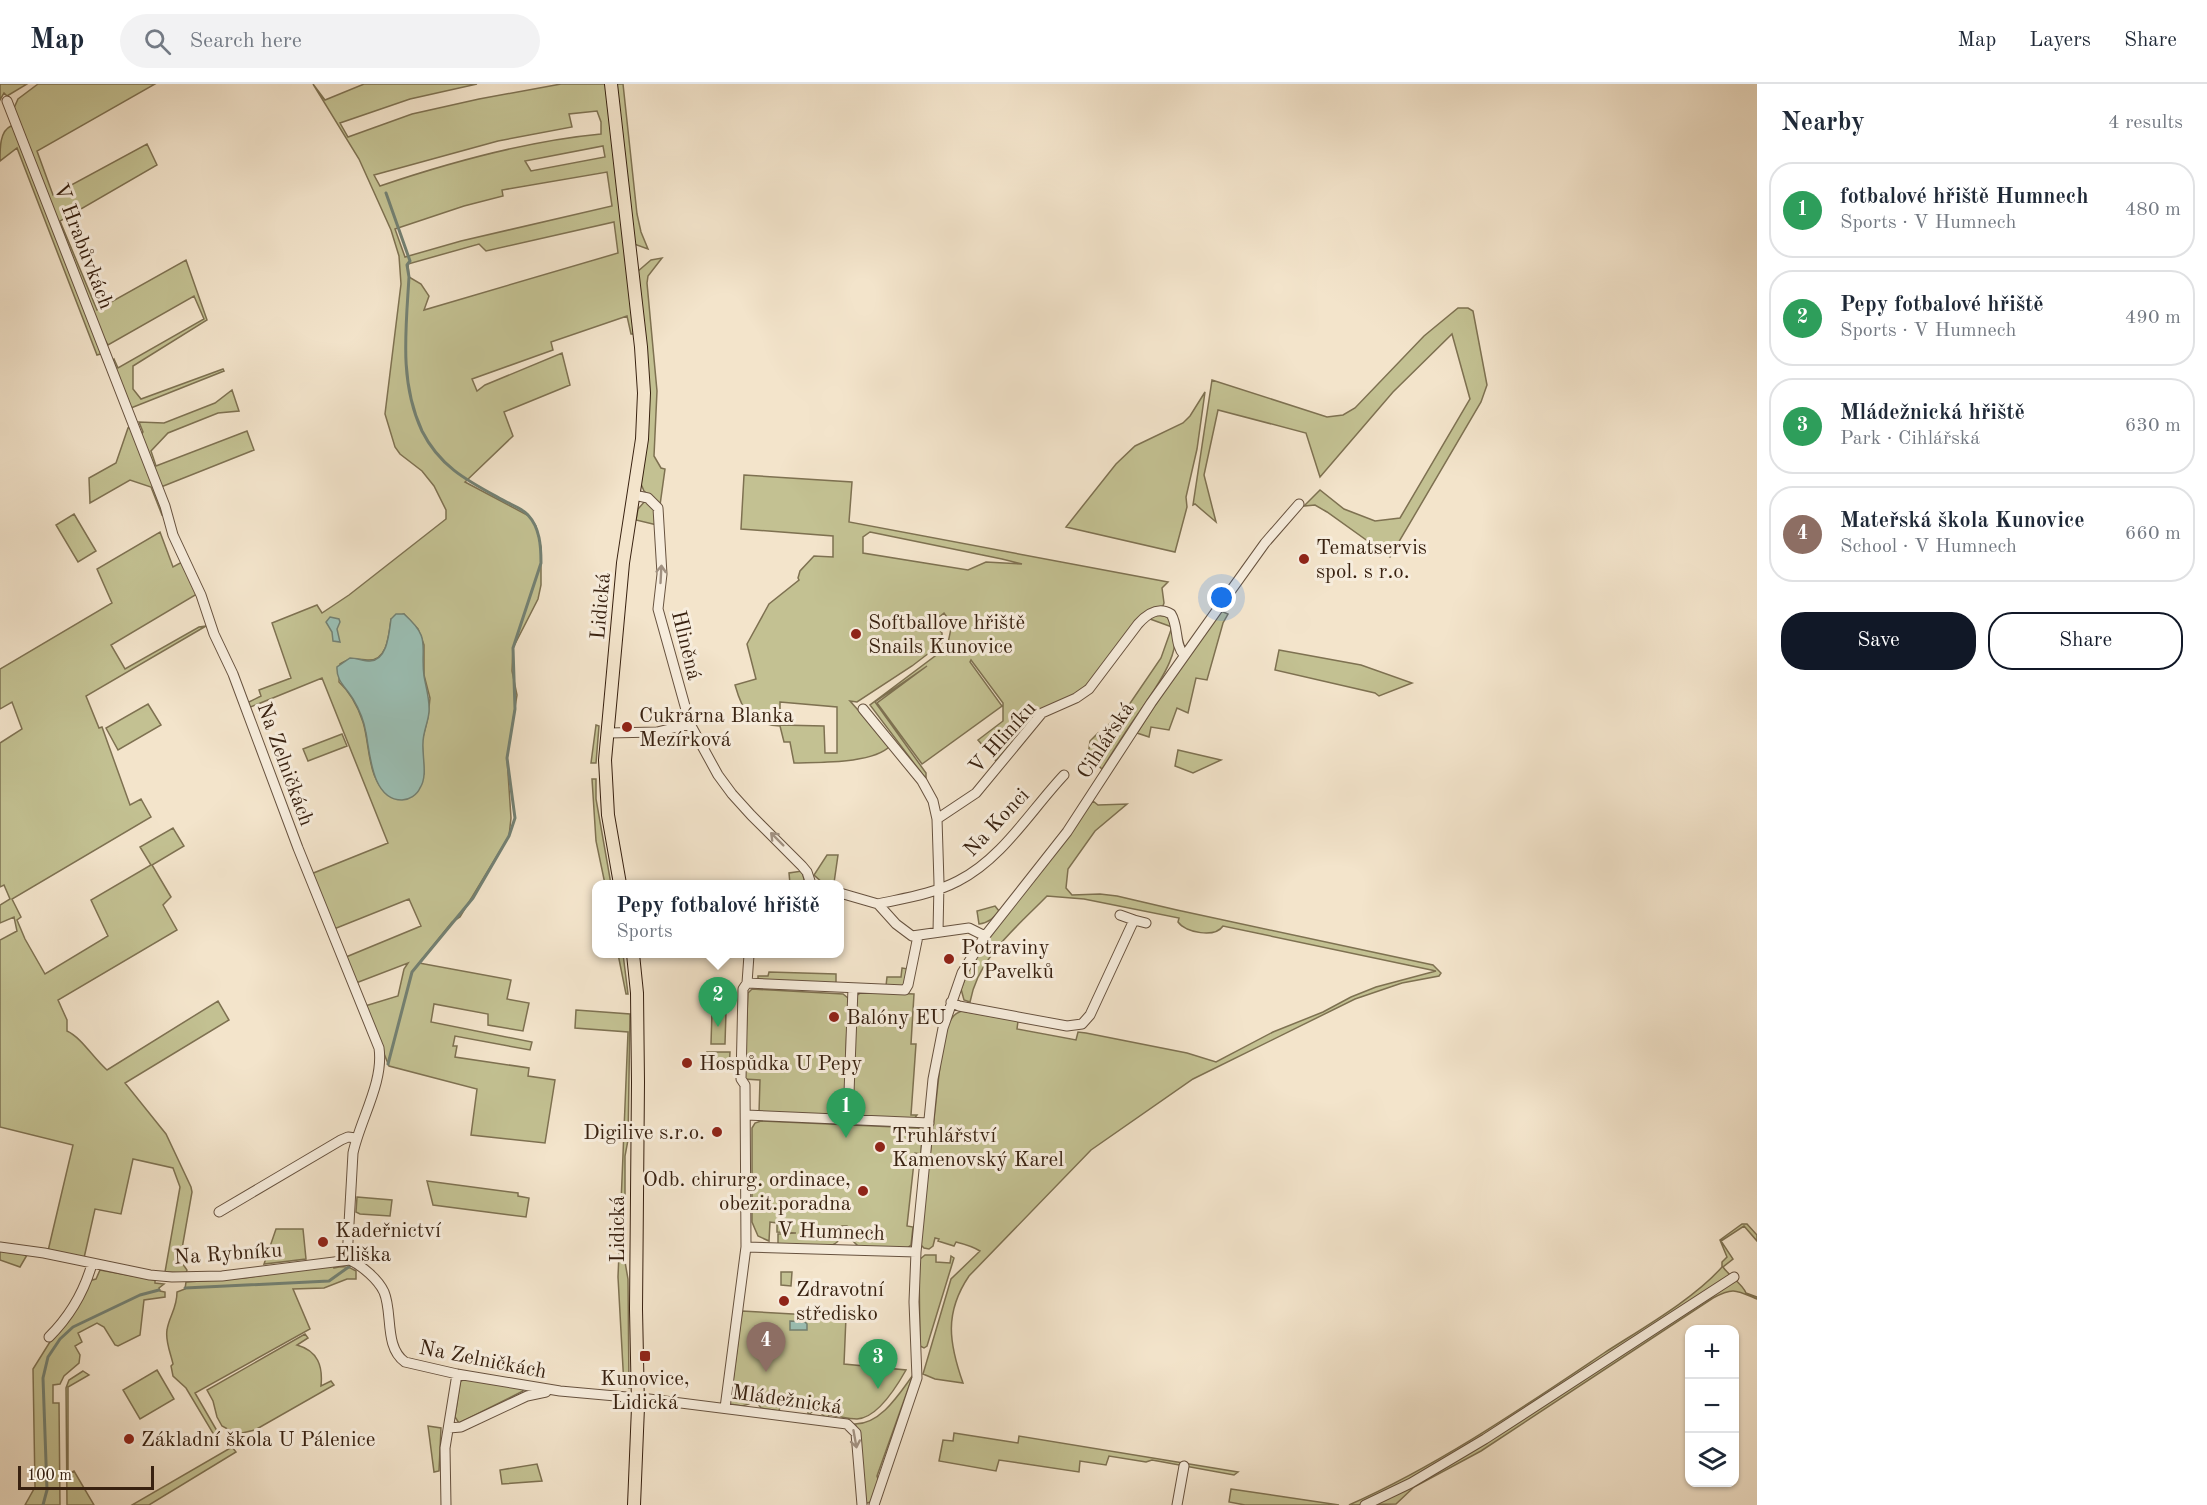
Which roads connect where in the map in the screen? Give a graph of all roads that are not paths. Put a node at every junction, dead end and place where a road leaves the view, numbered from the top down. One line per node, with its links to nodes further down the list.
1 (611, 84): 4 (main road, Lidická)
2 (7, 101): 3 (street, V Hrabůvkách)
3 (126, 405): 31 (street, Na Zelničkách)
4 (634, 495): 8 (street, Hliněná, one-way to 4); 9 (main road, Lidická)
5 (1299, 504): 6 (street, Cihlářská)
6 (1184, 655): 11 (street, V Hliníku); 22 (street, Cihlářská)
7 (863, 709): 11 (street)
8 (690, 724): 9 (street); 13 (street, Hliněná, one-way to 8)
9 (608, 733): 12 (main road, Lidická)
10 (1064, 775): 14 (street, Na Konci)
11 (938, 819): 14 (street)
12 (619, 880)
13 (810, 880)
14 (939, 889): 16 (street, Na Konci); 20 (street)
15 (844, 894): 16 (street)
16 (878, 904): 21 (street)
17 (1120, 915): 18 (street)
18 (1134, 920): 19 (street); 27 (street)
19 (1146, 923)
20 (938, 932): 21 (street); 22 (street)
21 (918, 936): 26 (street)
22 (985, 936): 27 (street, Cihlářská)
23 (633, 958): 42 (main road, Lidická)
24 (749, 958): 25 (street, V Humnech)
25 (747, 983): 26 (street); 28 (street, V Humnech)
26 (853, 988): 29 (street)
27 (951, 1002): 30 (street, Cihlářská)
28 (746, 1115): 29 (street); 33 (street, V Humnech)
29 (848, 1119): 30 (street)
30 (929, 1123): 35 (street, Cihlářská)
31 (356, 1138): 32 (street); 36 (street, Na Zelničkách)
32 (225, 1211)
33 (746, 1246): 35 (street, V Humnech); 43 (street, V Humnech)
34 (0, 1247): 37 (street, Na Rybníku)
35 (916, 1252): 49 (street, Cihlářská)
36 (353, 1262): 37 (street, Na Rybníku); 40 (street, Na Zelničkách)
37 (92, 1264): 39 (street)
38 (1734, 1277): 51 (street)
39 (49, 1337)
40 (457, 1374): 41 (street, Na Zelničkách); 44 (street)
41 (560, 1391): 42 (street, Na Zelničkách); 44 (street)
42 (638, 1398): 43 (street, Mládežnická); 47 (main road, Lidická)
43 (725, 1408): 48 (street, Mládežnická, one-way to 48)
44 (449, 1428): 46 (street)
45 (1184, 1466): 50 (street)
46 (446, 1505)
47 (634, 1505)
48 (862, 1505)
49 (874, 1505)
50 (1177, 1505)
51 (1365, 1505)

